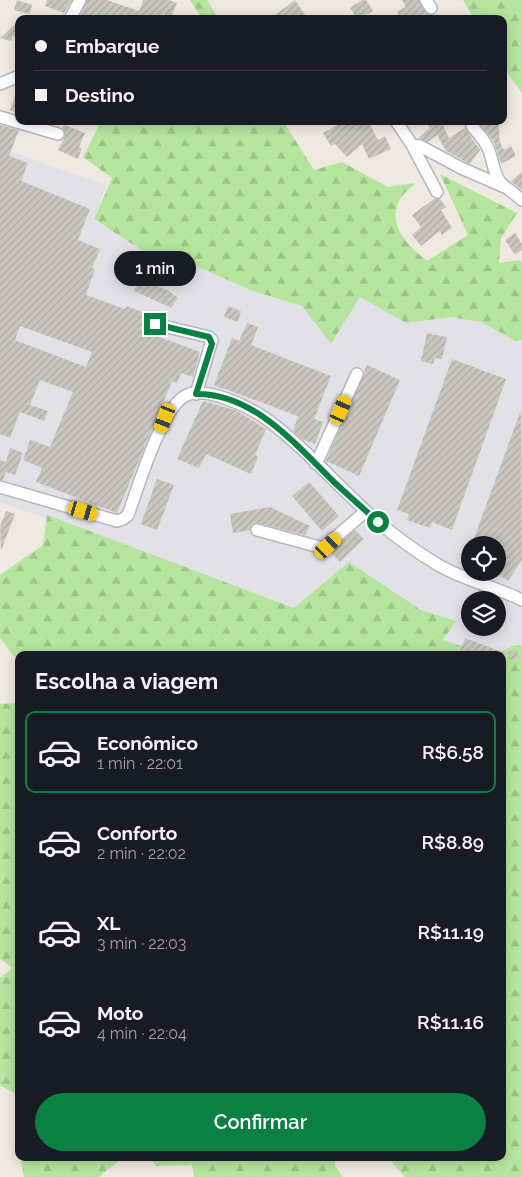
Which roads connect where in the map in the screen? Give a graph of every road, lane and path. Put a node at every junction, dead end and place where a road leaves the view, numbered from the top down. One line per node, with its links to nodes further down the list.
1 (80, 0): 2 (street)
2 (72, 15)
3 (15, 78): 4 (street)
4 (0, 84)
5 (0, 116): 6 (street)
6 (15, 121)
7 (29, 125): 10 (street)
8 (399, 125): 11 (street)
9 (472, 126): 12 (street)
10 (58, 134)
11 (412, 145): 12 (street); 13 (street)
12 (507, 188): 14 (street)
13 (437, 192)
14 (522, 200)
15 (155, 324): 17 (street)
16 (357, 374): 18 (street)
17 (196, 394): 18 (street); 19 (street)
18 (316, 464): 20 (street)
19 (0, 487)
20 (366, 511): 21 (street); 22 (street)
21 (257, 530)
22 (522, 600)

